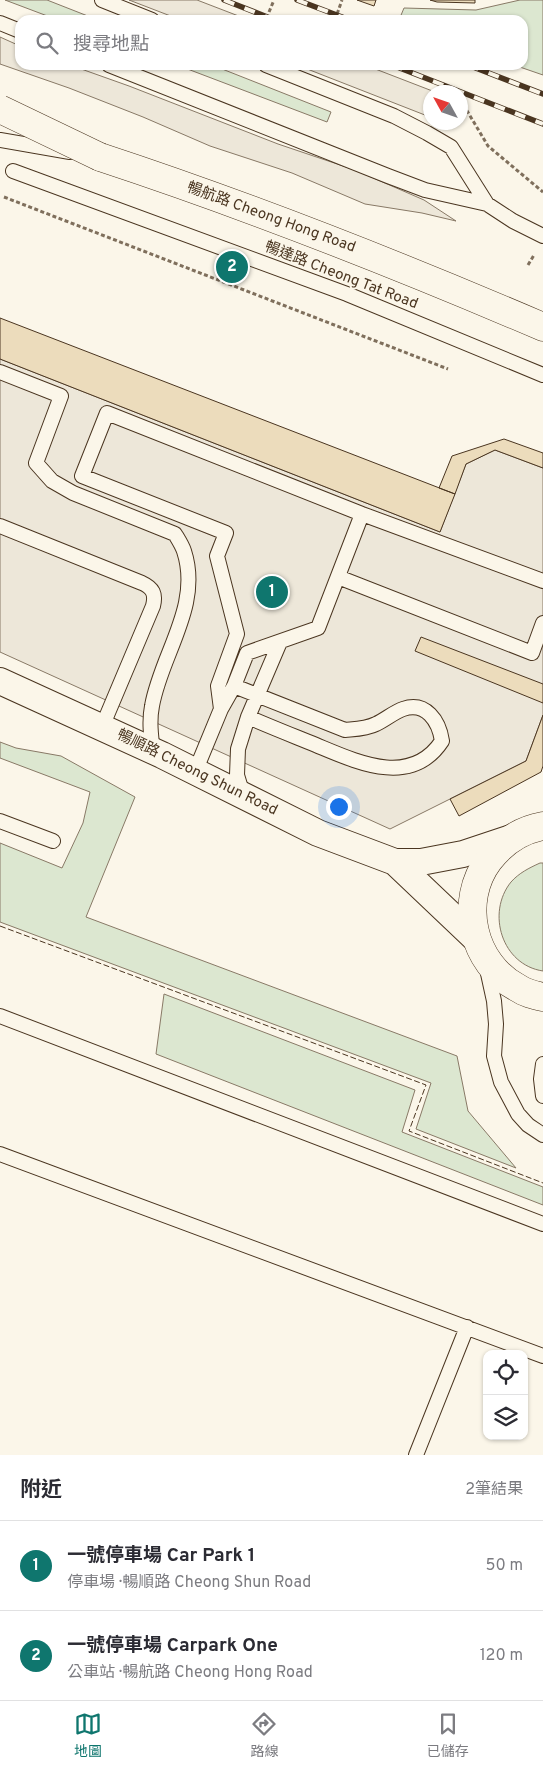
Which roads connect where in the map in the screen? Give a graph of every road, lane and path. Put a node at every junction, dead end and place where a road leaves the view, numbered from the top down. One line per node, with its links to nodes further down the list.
1 (102, 0): 5 (lane)
2 (274, 0): 4 (path)
3 (342, 0): 6 (path)
4 (270, 12)
5 (140, 15)
6 (337, 15)
7 (0, 23): 8 (lane)
8 (15, 29)
9 (122, 70): 18 (lane)
10 (279, 70): 18 (lane)
11 (0, 109): 14 (street, 暢航路 Cheong Hong Road, bridge)
12 (468, 112): 16 (path)
13 (0, 140): 14 (lane, bridge)
14 (100, 157): 20 (street, 暢航路 Cheong Hong Road)
15 (13, 171): 23 (lane, 暢達路 Cheong Tat Road)
16 (543, 192)
17 (4, 197): 21 (path)
18 (488, 204): 19 (lane)
19 (543, 236)
20 (543, 327)
21 (448, 369)
22 (0, 372): 36 (lane)
23 (543, 375)
24 (362, 514): 26 (lane); 27 (lane); 33 (lane)
25 (0, 526): 35 (lane)
26 (338, 577): 28 (lane); 29 (lane)
27 (543, 581)
28 (543, 623)
29 (280, 642): 31 (lane); 32 (lane)
30 (0, 681): 35 (street, 暢順路 Cheong Shun Road)
31 (234, 686): 32 (lane); 33 (lane)
32 (258, 694): 34 (lane); 34 (lane)
33 (221, 709): 37 (lane)
34 (248, 717): 38 (lane)
35 (102, 727): 36 (street, 暢順路 Cheong Shun Road)
36 (153, 752): 37 (street, 暢順路 Cheong Shun Road)
37 (195, 772): 38 (street, 暢順路 Cheong Shun Road)
38 (243, 796): 42 (street, 暢順路 Cheong Shun Road)
39 (0, 821): 41 (lane)
40 (533, 827): 42 (street, 暢順路 Cheong Shun Road); 43 (street)
41 (53, 841)
42 (395, 862): 43 (street, 暢順路 Cheong Shun Road)
43 (480, 948): 44 (street); 48 (lane)
44 (543, 997)
45 (0, 1016): 50 (lane)
46 (543, 1064): 47 (lane)
47 (543, 1096)
48 (543, 1135)
49 (0, 1154): 51 (lane)
50 (543, 1224)
51 (467, 1327): 52 (lane); 53 (lane)
52 (543, 1356)
53 (416, 1455)

